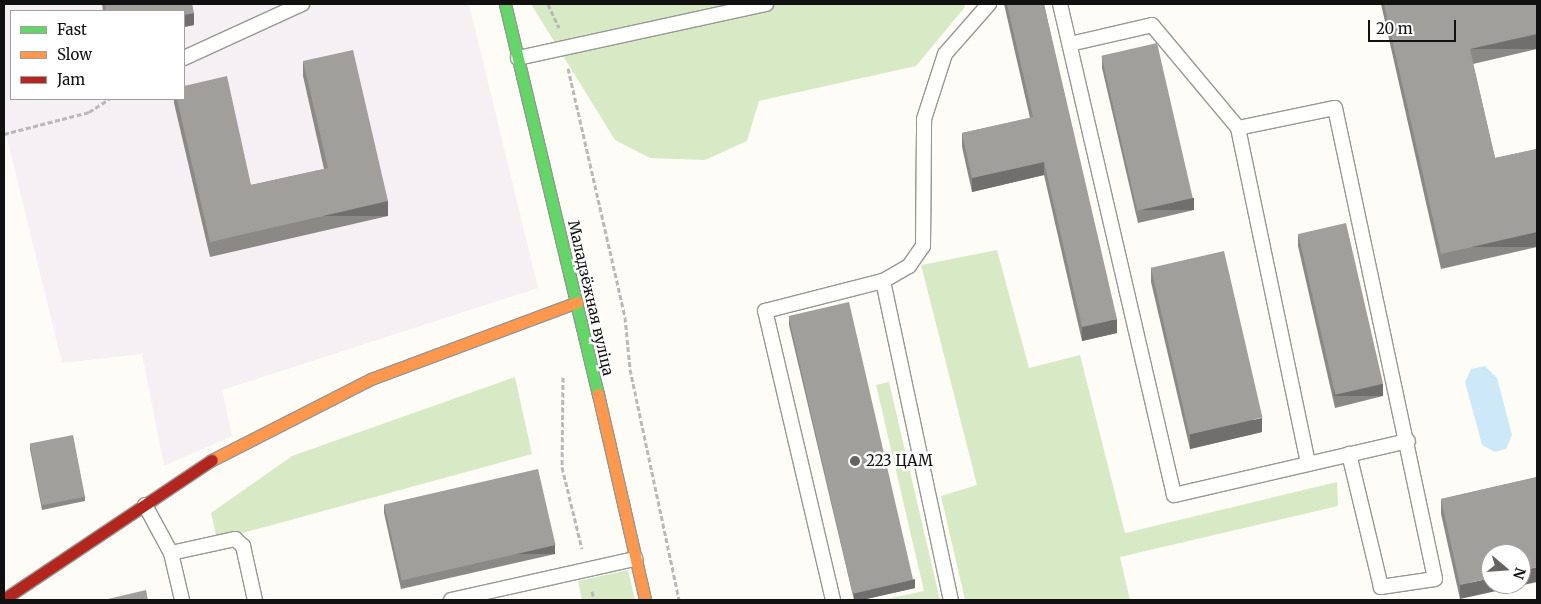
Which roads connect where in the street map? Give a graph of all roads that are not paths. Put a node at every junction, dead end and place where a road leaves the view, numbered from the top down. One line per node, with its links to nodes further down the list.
1 (504, 4): 8 (street, Маладзёжная вуліца)
2 (766, 4): 8 (lane)
3 (989, 4): 10 (lane)
4 (1060, 4): 6 (lane)
5 (295, 5): 7 (lane)
6 (1070, 44): 9 (lane); 14 (lane)
7 (185, 58)
8 (518, 58): 11 (street, Маладзёжная вуліца)
9 (1238, 128): 12 (lane); 14 (lane)
10 (883, 281): 24 (lane); 25 (lane)
11 (577, 302): 15 (street); 17 (street, Маладзёжная вуліца)
12 (1408, 441): 13 (lane); 13 (lane)
13 (1350, 454): 14 (lane)
14 (1308, 464)
15 (145, 505): 16 (lane); 18 (street)
16 (171, 553): 20 (lane); 21 (lane)
17 (635, 559): 22 (lane); 23 (street, Маладзёжная вуліца)
18 (26, 594): 19 (street)
19 (4, 600)
20 (182, 600)
21 (255, 600)
22 (451, 600)
23 (645, 600)
24 (833, 600)
25 (952, 600)

